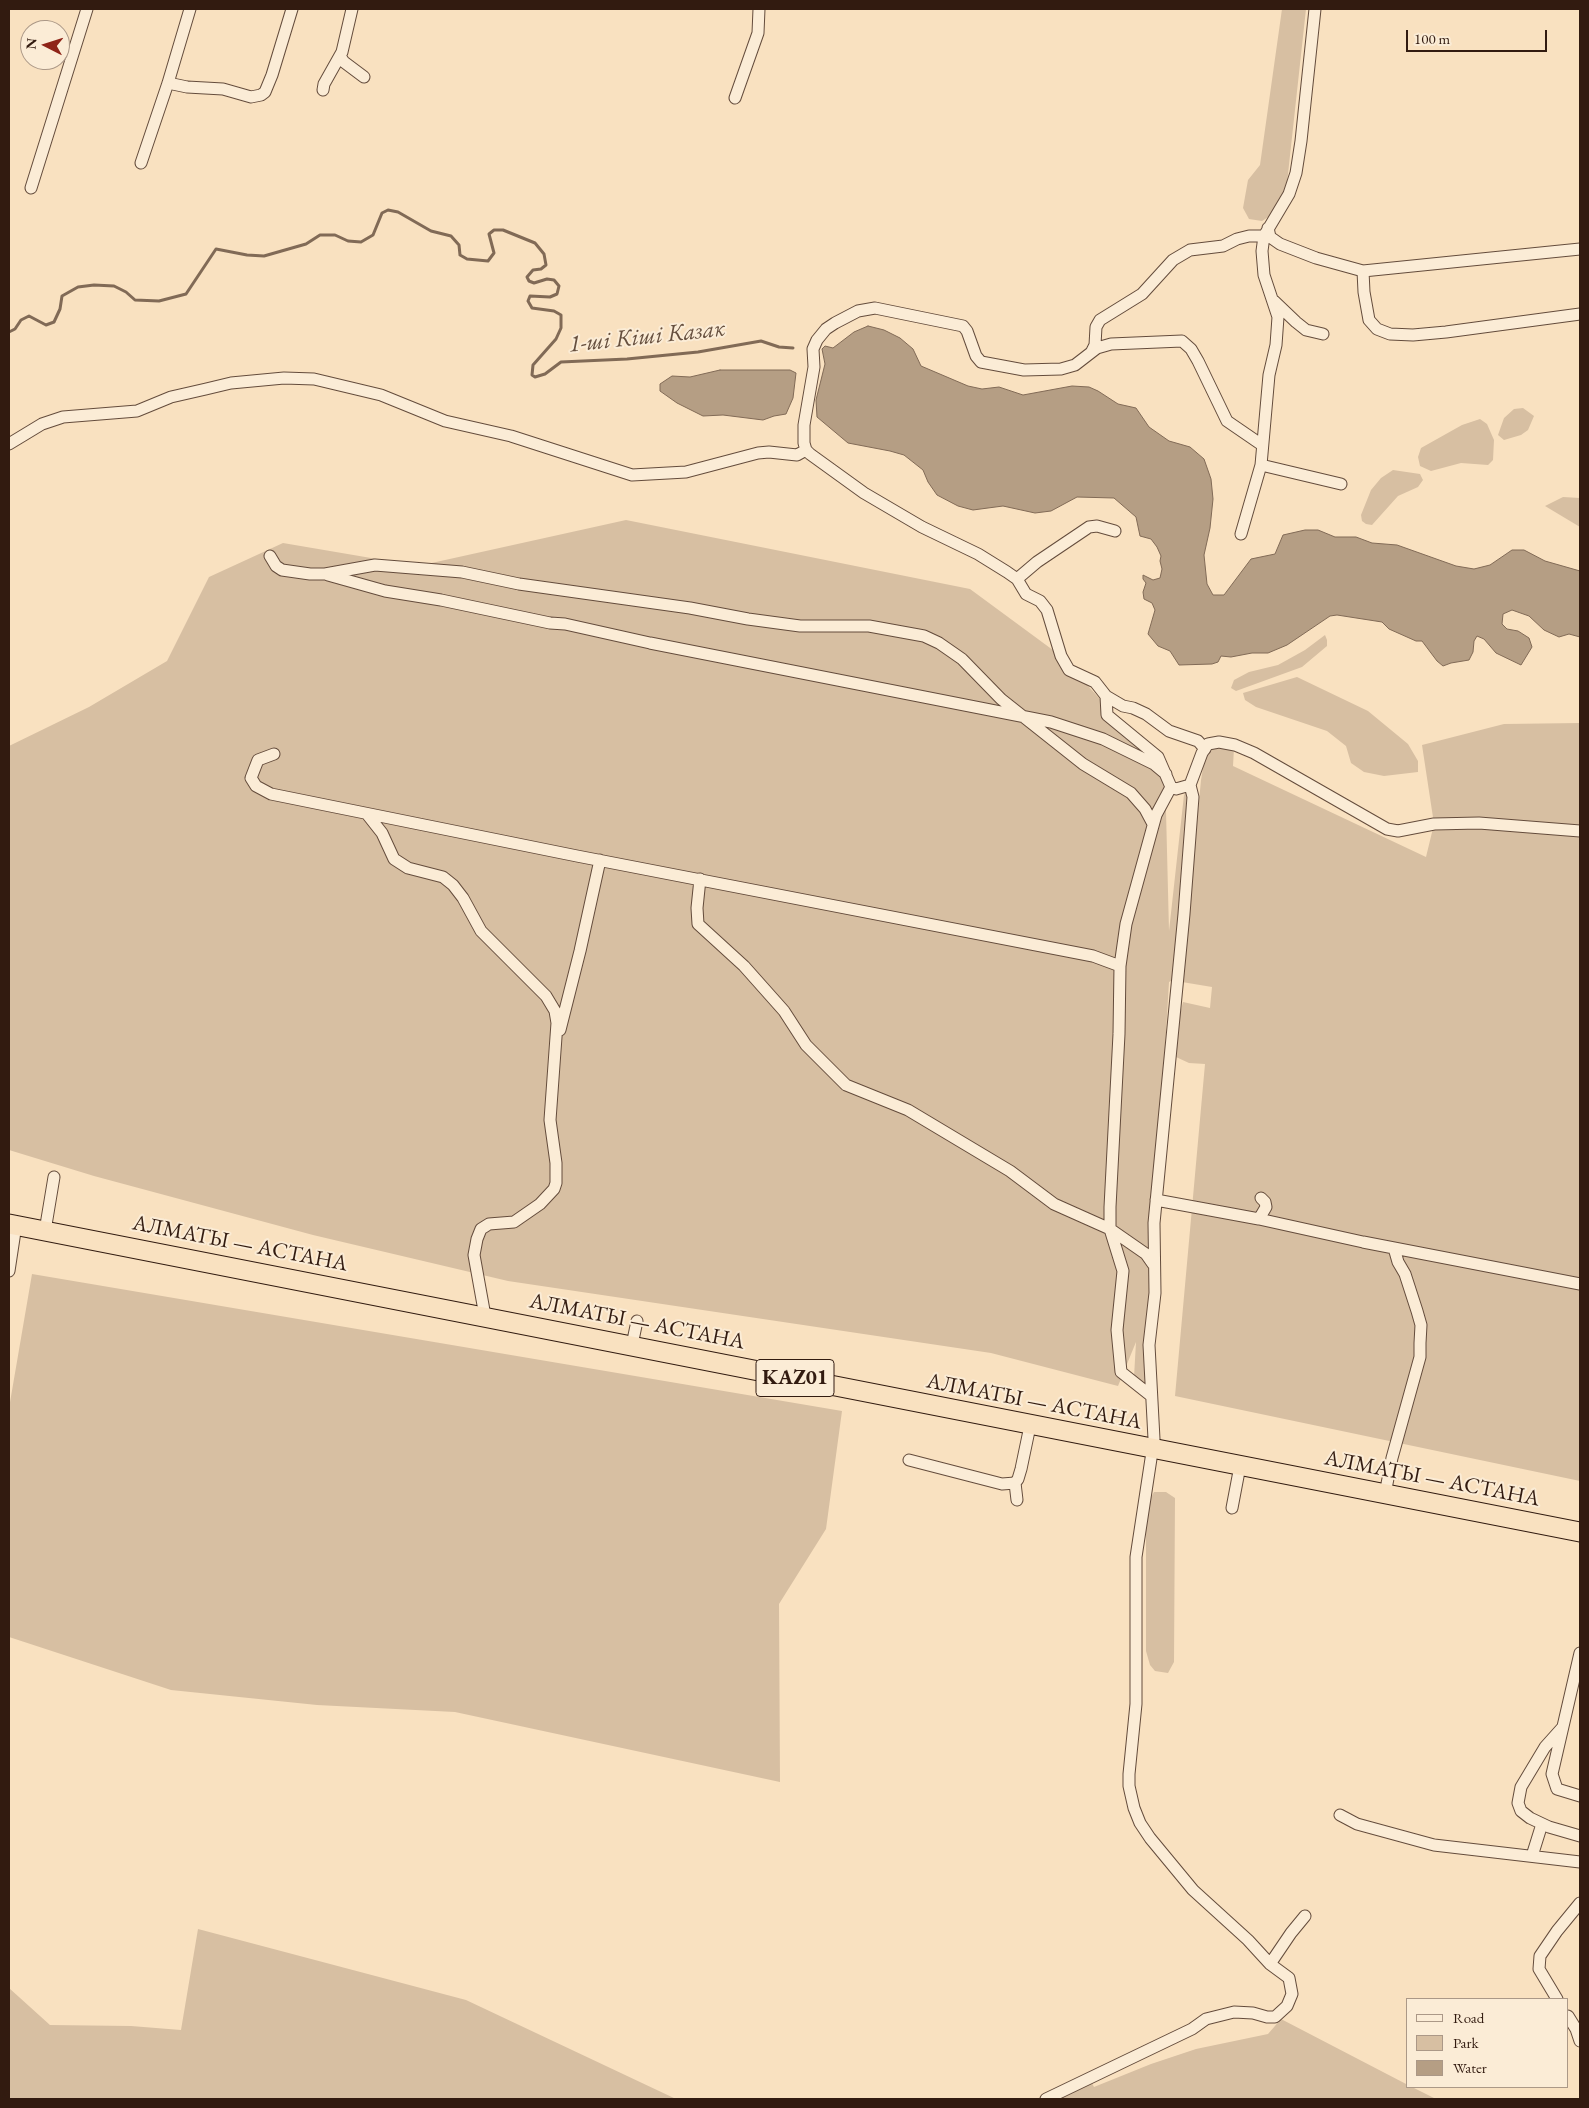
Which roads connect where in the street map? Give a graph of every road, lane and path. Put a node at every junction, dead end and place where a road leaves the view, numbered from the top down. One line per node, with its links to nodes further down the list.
1 (87, 9): 13 (street)
2 (190, 9): 9 (street)
3 (292, 9): 9 (street)
4 (352, 9): 7 (street)
5 (759, 9): 11 (street)
6 (1315, 9): 14 (street)
7 (340, 56): 8 (street); 10 (street)
8 (364, 77)
9 (168, 83): 12 (street)
10 (323, 90)
11 (735, 98)
12 (141, 163)
13 (31, 188)
14 (1266, 232): 16 (street); 17 (street); 20 (street)
15 (1580, 249): 16 (street)
16 (1363, 272): 18 (street)
17 (1274, 301): 19 (street); 22 (street)
18 (1580, 314)
19 (1323, 334)
20 (1097, 346): 22 (street); 23 (street)
21 (9, 444): 23 (street)
22 (1262, 446): 24 (street)
23 (806, 450): 30 (street)
24 (1261, 465): 25 (street); 27 (street)
25 (1341, 484)
26 (1114, 530): 30 (street)
27 (1241, 534)
28 (270, 556): 29 (street)
29 (325, 574): 32 (street); 32 (street)
30 (1017, 579): 31 (street)
31 (1106, 696): 33 (street); 35 (street)
32 (1021, 716): 35 (street); 39 (street)
33 (1205, 748): 36 (street); 40 (street)
34 (274, 754): 38 (street)
35 (1166, 774): 37 (street)
36 (1190, 785): 37 (street); 47 (street)
37 (1171, 786): 39 (street)
38 (367, 814): 41 (street); 44 (street)
39 (1153, 824): 43 (street)
40 (1580, 831)
41 (600, 860): 42 (street); 44 (street)
42 (700, 879): 43 (street); 50 (street)
43 (1120, 966): 50 (street)
44 (558, 1036): 56 (street)
45 (54, 1176): 51 (street)
46 (1260, 1198): 48 (street)
47 (1156, 1200): 48 (street); 53 (street)
48 (1258, 1219): 52 (street)
49 (12, 1224): 51 (highway, АЛМАТЫ — АСТАНА / KАZ01); 54 (street)
50 (1110, 1229): 53 (street); 59 (street)
51 (45, 1231): 56 (highway, АЛМАТЫ — АСТАНА / KАZ01)
52 (1394, 1248): 55 (street); 65 (street)
53 (1153, 1264): 59 (street)
54 (9, 1271)
55 (1580, 1284)
56 (485, 1316): 58 (highway, АЛМАТЫ — АСТАНА / KАZ01)
57 (637, 1321): 58 (street)
58 (632, 1345): 60 (highway, АЛМАТЫ — АСТАНА / KАZ01)
59 (1150, 1395): 61 (street)
60 (1030, 1426): 61 (highway, АЛМАТЫ — АСТАНА / KАZ01); 64 (street)
61 (1152, 1450): 63 (highway, АЛМАТЫ — АСТАНА / KАZ01); 79 (street)
62 (909, 1460): 64 (street)
63 (1240, 1466): 65 (highway, АЛМАТЫ — АСТАНА / KАZ01); 67 (street)
64 (1015, 1483): 66 (street)
65 (1385, 1494): 68 (highway, АЛМАТЫ — АСТАНА / KАZ01)
66 (1017, 1500)
67 (1232, 1508)
68 (1580, 1532)
69 (1580, 1654): 70 (street)
70 (1562, 1728): 71 (street); 73 (street)
71 (1580, 1796)
72 (1340, 1815): 75 (street)
73 (1542, 1824): 74 (street); 75 (street)
74 (1580, 1836)
75 (1532, 1856): 76 (street)
76 (1580, 1862)
77 (1580, 1903): 80 (street)
78 (1305, 1916): 79 (street)
79 (1270, 1964): 83 (street)
80 (1555, 1998)
81 (1569, 2018): 82 (street)
82 (1580, 2041)
83 (1046, 2099)

